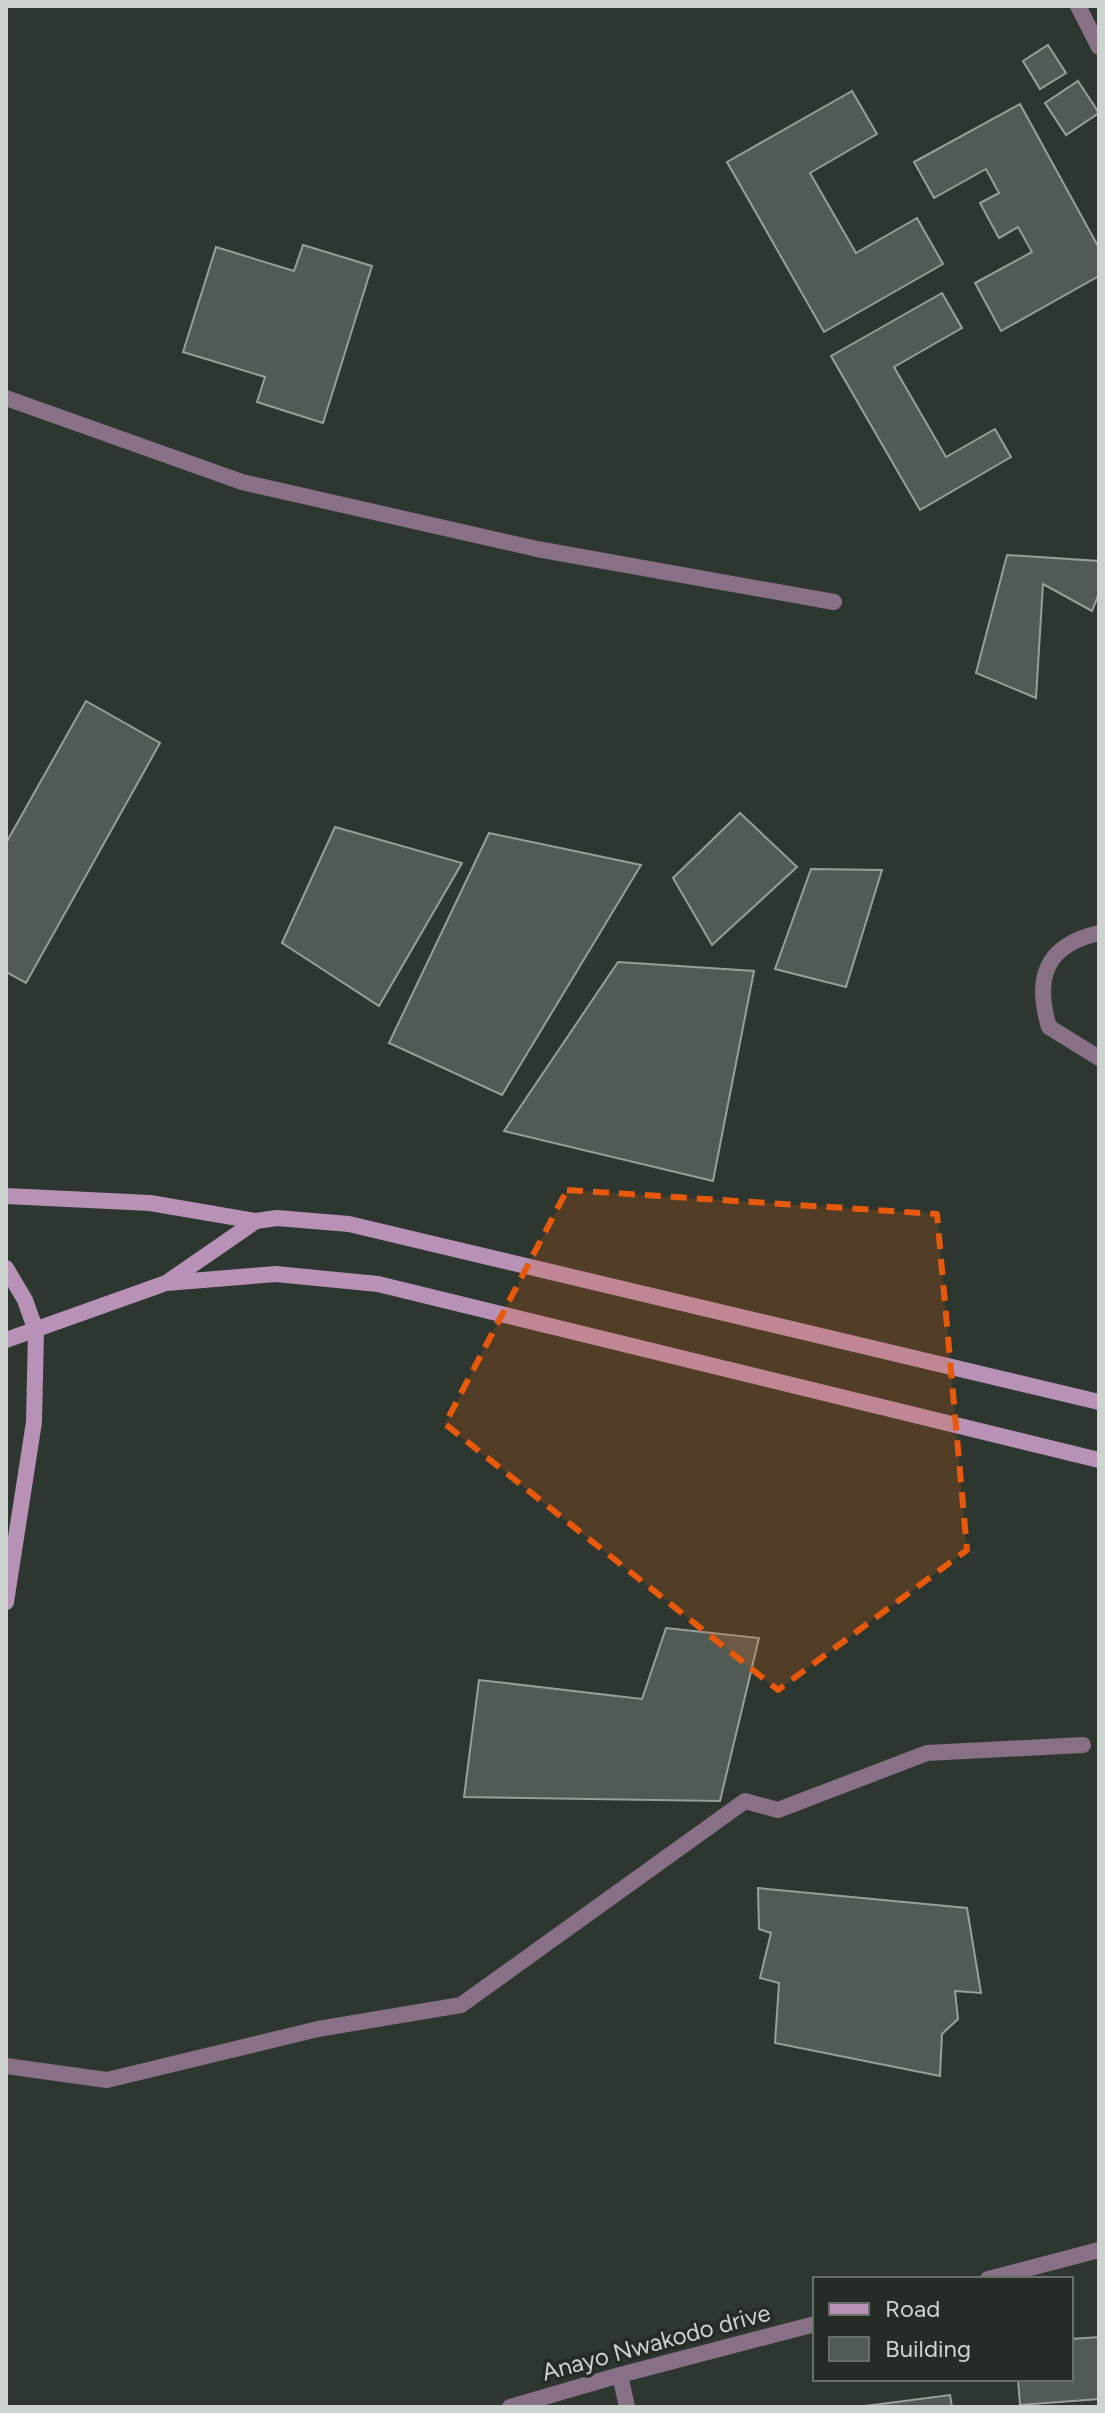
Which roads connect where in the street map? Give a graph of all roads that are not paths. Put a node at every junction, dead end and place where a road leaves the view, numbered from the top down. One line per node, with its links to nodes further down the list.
1 (1078, 6): 2 (street)
2 (1099, 47)
3 (6, 398): 4 (street)
4 (834, 602)
5 (1099, 933): 6 (street)
6 (1099, 1058)
7 (6, 1196): 8 (street)
8 (256, 1221): 10 (street); 13 (street)
9 (6, 1268): 11 (street)
10 (166, 1283): 11 (street); 14 (street)
11 (36, 1331): 12 (street); 15 (street)
12 (6, 1340)
13 (1099, 1402)
14 (1099, 1460)
15 (6, 1602)
16 (1083, 1745): 17 (street)
17 (6, 2066)
18 (1099, 2250): 19 (street)
19 (996, 2277)
20 (813, 2325): 21 (street, Anayo Nwakodo drive)
21 (620, 2375): 22 (street, Anayo Nwakodo drive); 23 (street)
22 (510, 2407)
23 (627, 2407)

